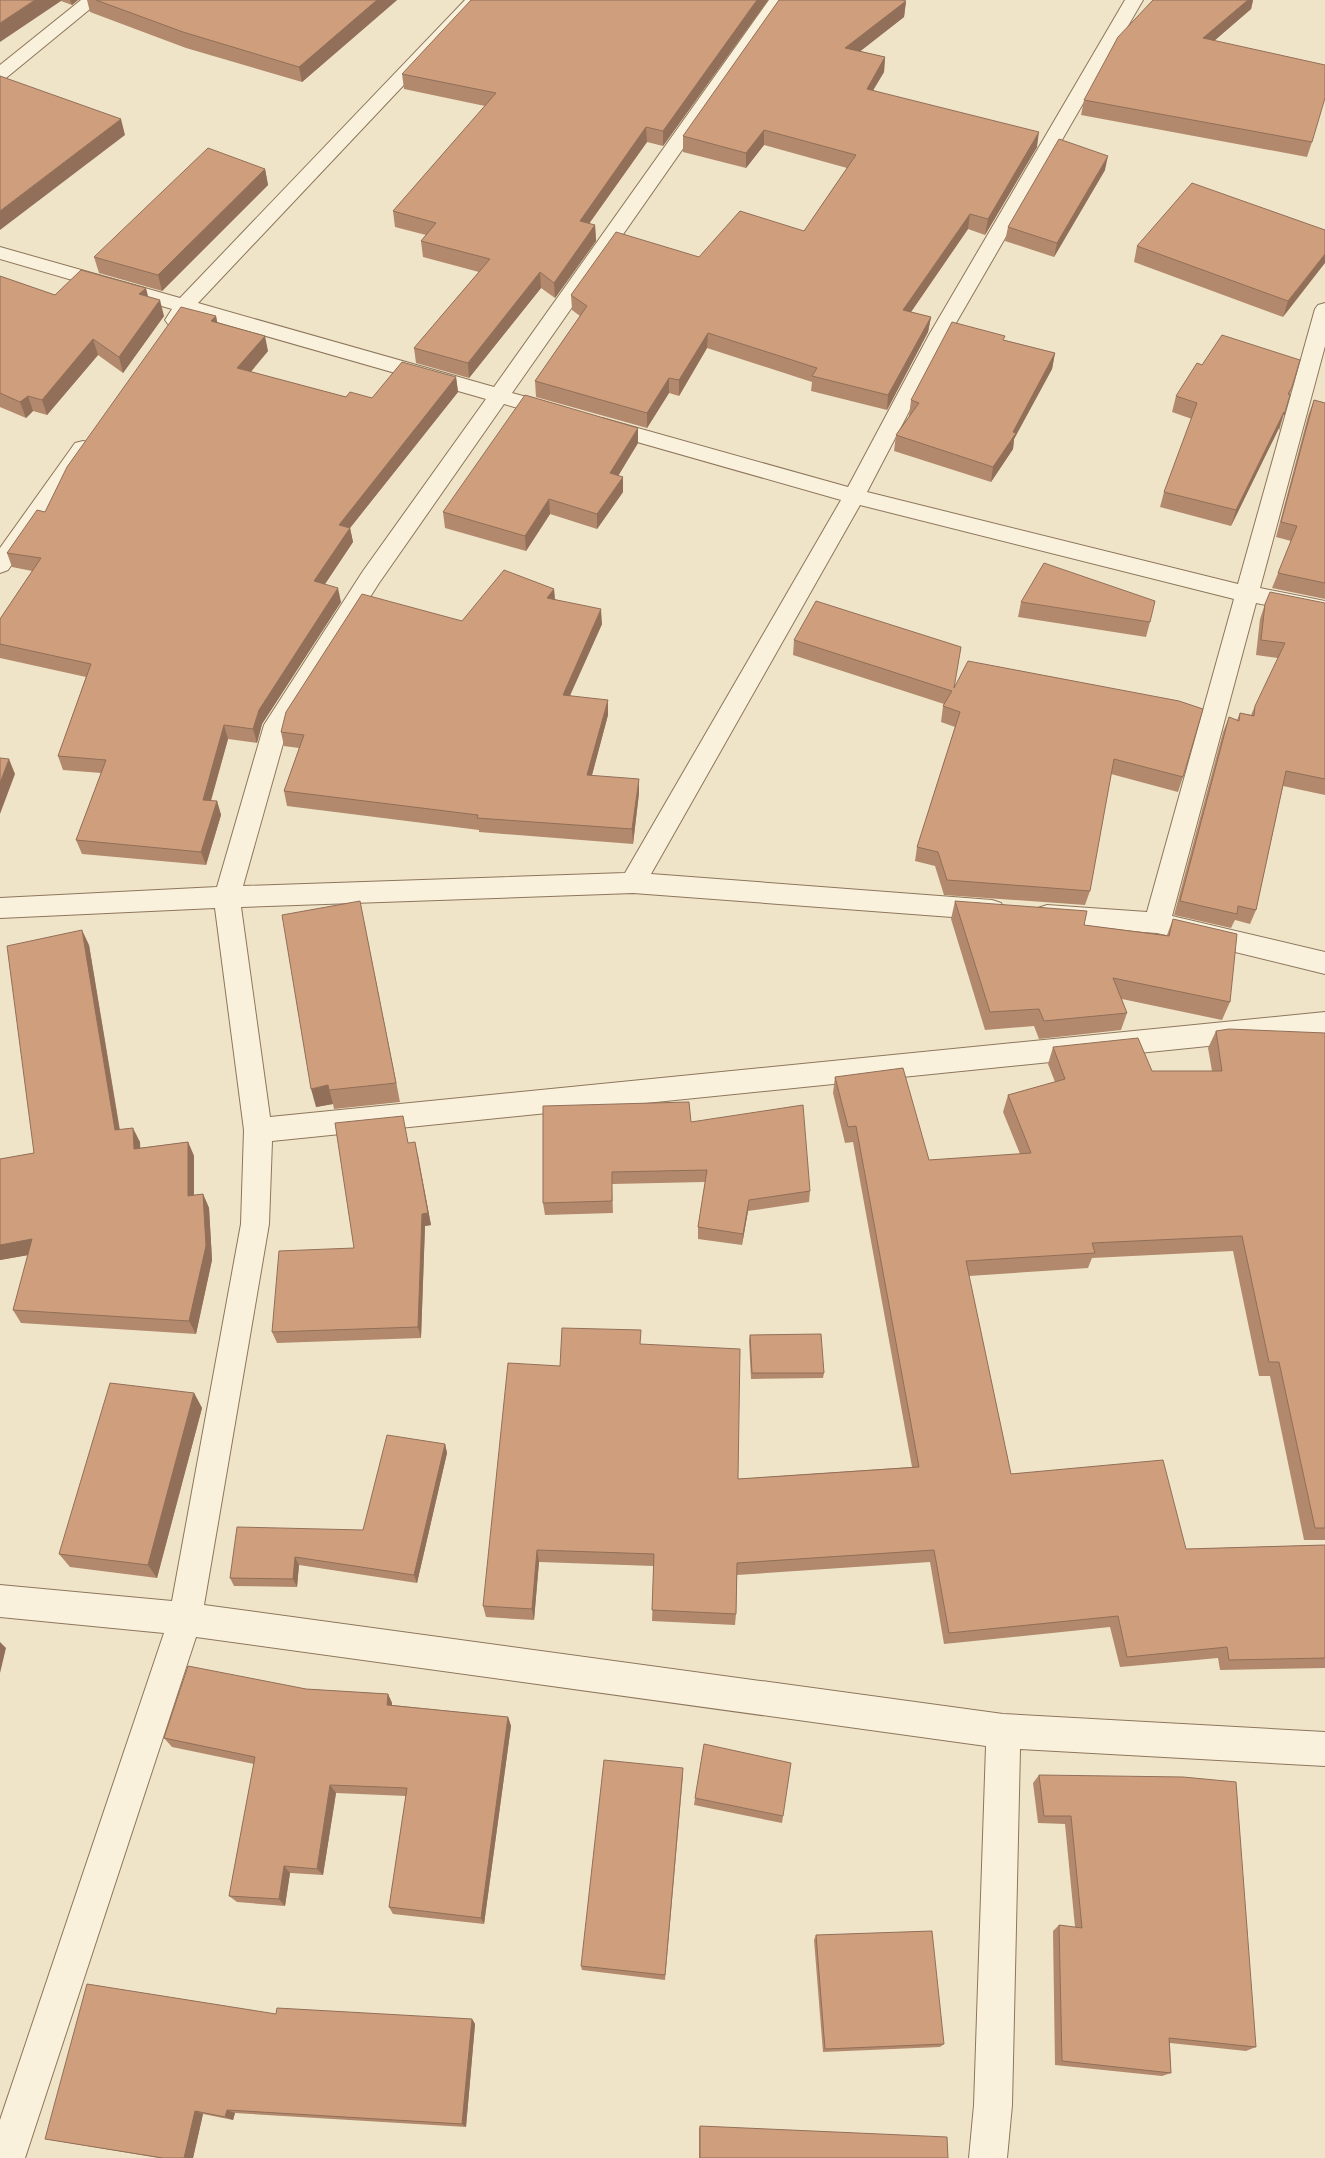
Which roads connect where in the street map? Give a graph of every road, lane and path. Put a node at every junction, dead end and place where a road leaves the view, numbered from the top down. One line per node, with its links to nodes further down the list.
1 (92, 0): 5 (street)
2 (475, 0): 7 (street)
3 (778, 0): 10 (street)
4 (1134, 0): 12 (street)
5 (0, 74)
6 (0, 253): 7 (street)
7 (184, 306): 9 (street); 10 (street)
8 (1325, 309): 14 (street)
9 (161, 338)
10 (499, 395): 12 (street); 17 (street)
11 (92, 436): 13 (street)
12 (854, 496): 14 (street); 16 (street)
13 (0, 565)
14 (1248, 594): 15 (street); 19 (street)
15 (1325, 609)
16 (633, 883): 17 (street); 19 (street)
17 (227, 897): 18 (street); 22 (street)
18 (0, 908)
19 (1157, 923): 20 (street)
20 (1325, 963)
21 (1325, 1023): 22 (street)
22 (258, 1130): 24 (street)
23 (0, 1601): 24 (street)
24 (185, 1620): 25 (street); 27 (street)
25 (1003, 1731): 26 (street); 28 (street)
26 (1325, 1749)
27 (6, 2158)
28 (988, 2158)

